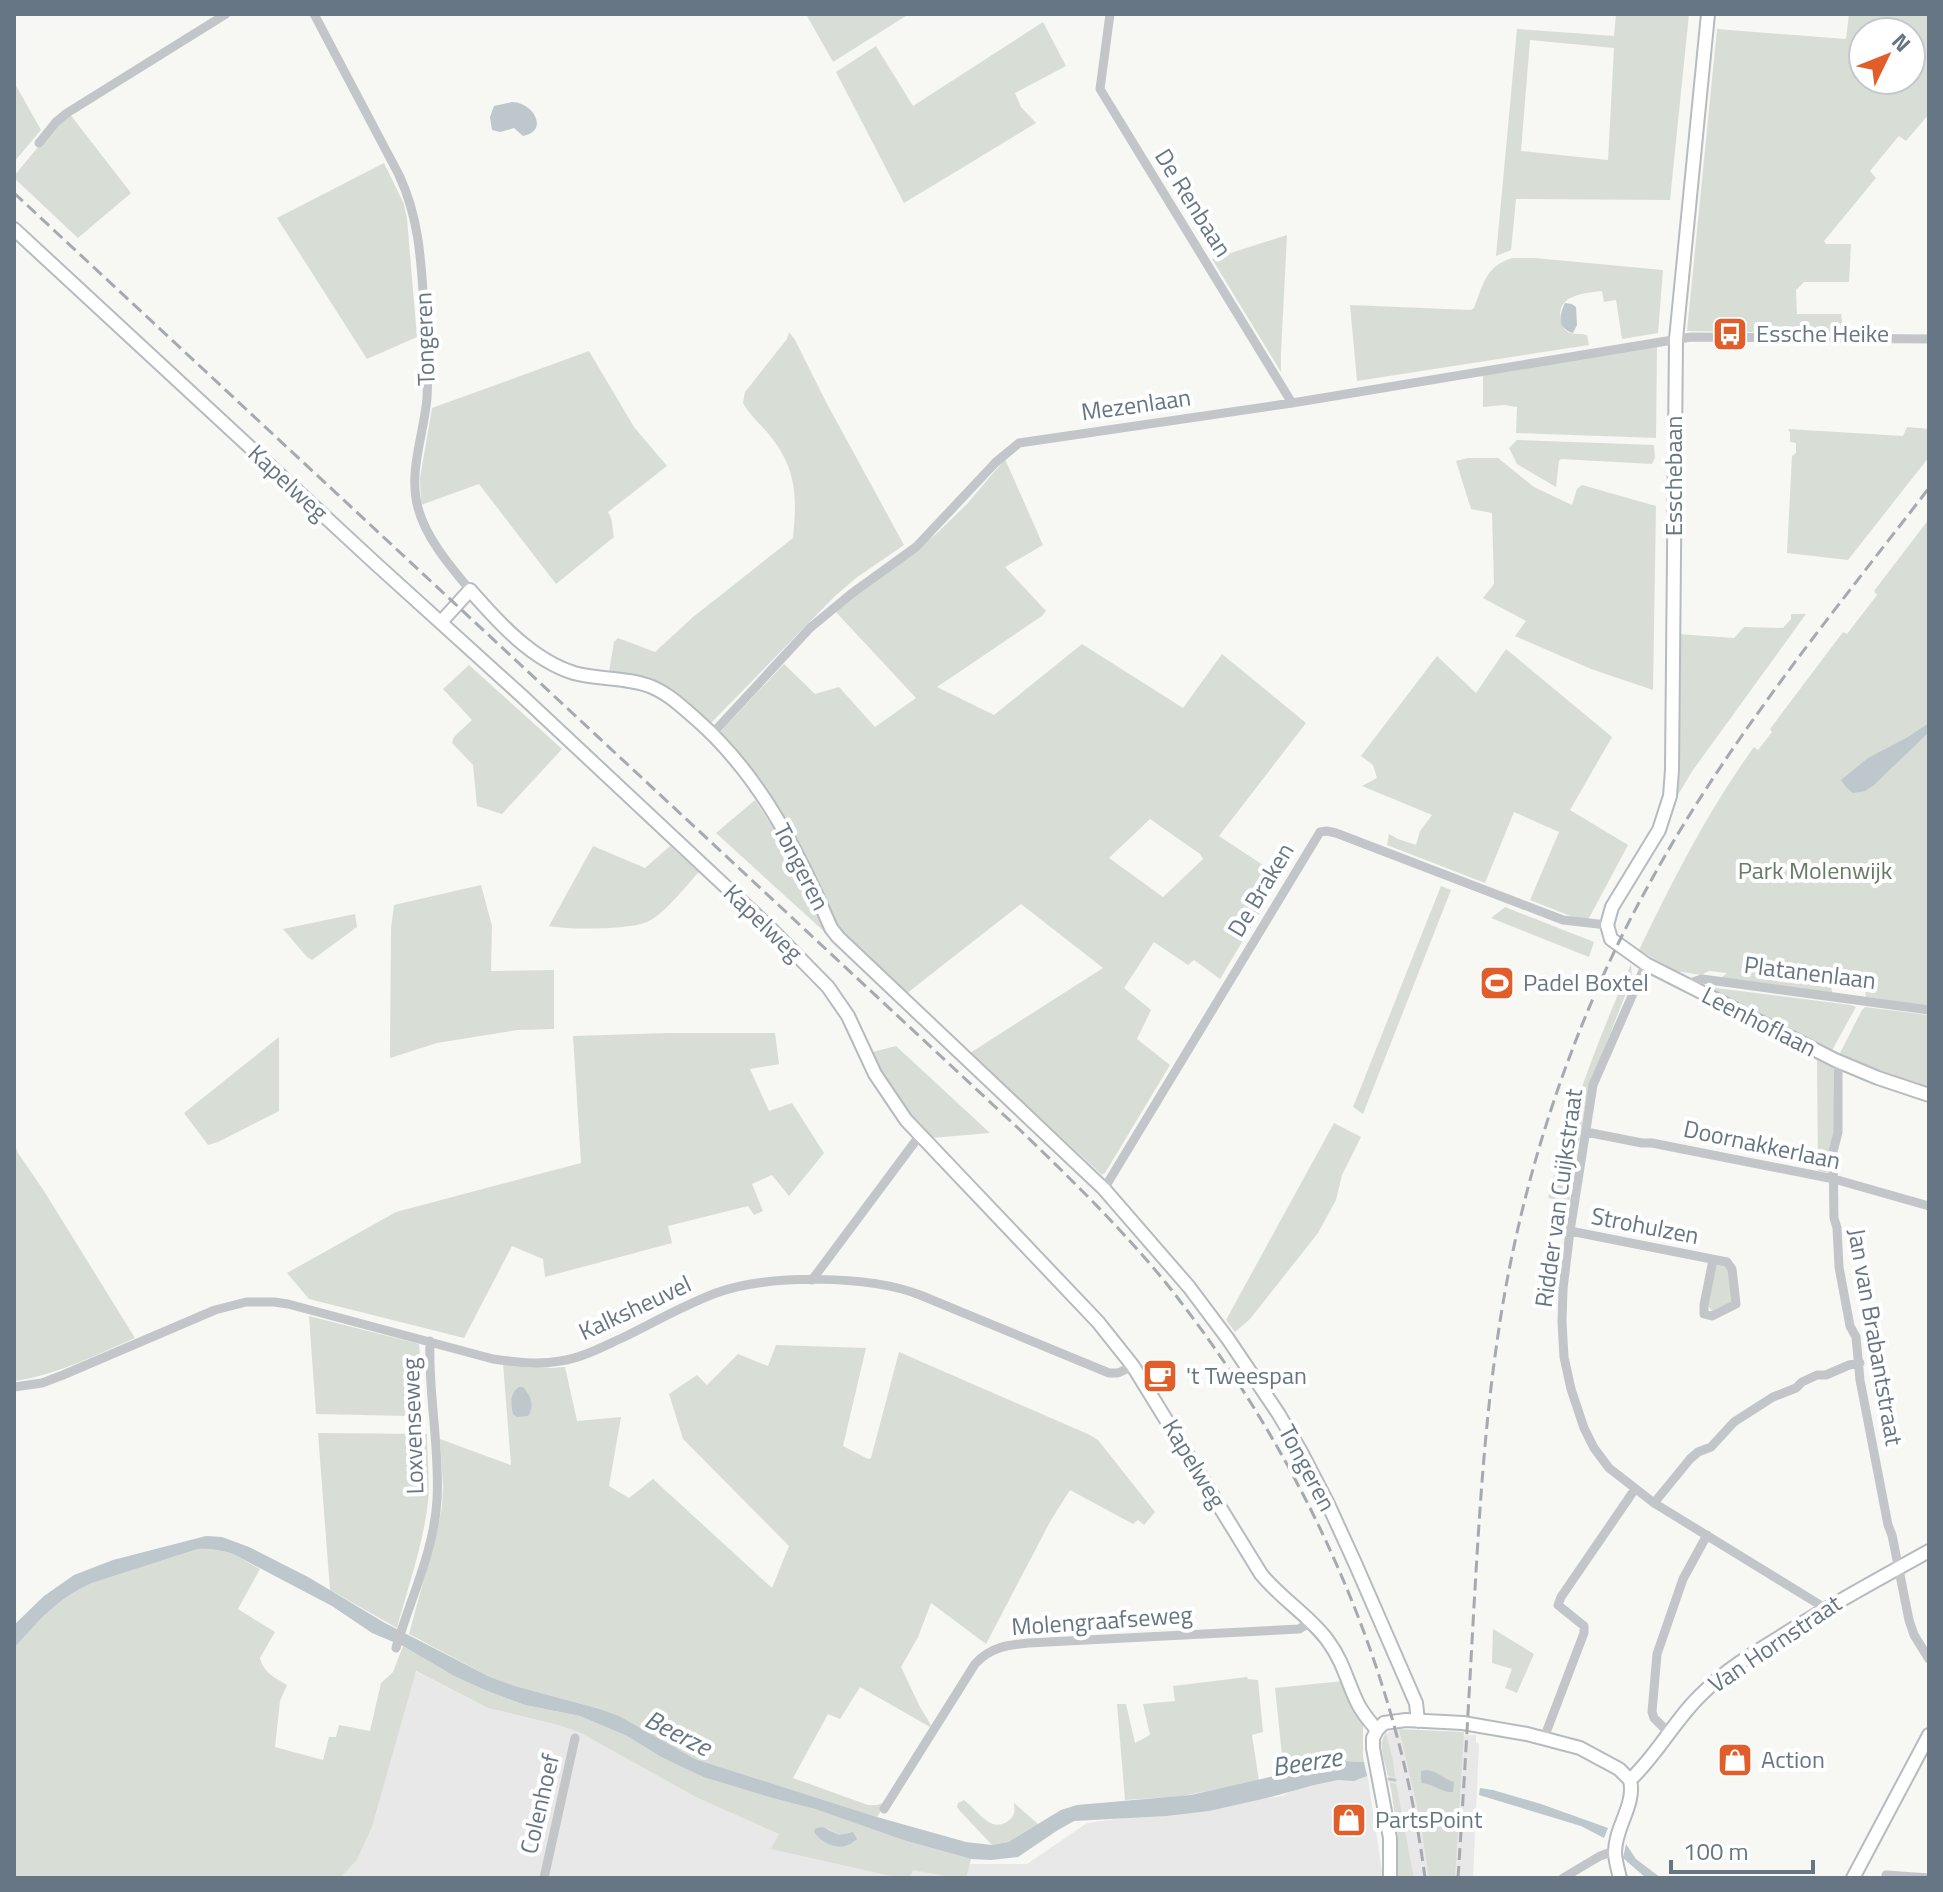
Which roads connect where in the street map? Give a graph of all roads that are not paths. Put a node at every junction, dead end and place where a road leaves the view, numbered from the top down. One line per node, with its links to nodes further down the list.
1 (226, 14): 5 (street)
2 (314, 14): 10 (street, Tongeren)
3 (1110, 14): 9 (street, De Renbaan)
4 (1708, 14): 7 (street, Esschebaan)
5 (39, 143)
6 (14, 229): 11 (street, Kapelweg)
7 (1676, 339): 8 (street); 9 (street, Mezenlaan); 13 (street, Esschebaan)
8 (1929, 339)
9 (1292, 403): 12 (street, Mezenlaan)
10 (470, 590): 11 (street); 12 (street, Tongeren)
11 (441, 622): 20 (street, Kapelweg)
12 (712, 734): 22 (street, Tongeren)
13 (1607, 925): 14 (street, Leenhoflaan); 22 (street, De Braken)
14 (1646, 964): 15 (street, Leenhoflaan); 19 (street, Ridder van Cuijkstraat)
15 (1686, 984): 16 (street, Platanenlaan); 17 (street, Leenhoflaan)
16 (1929, 1010)
17 (1841, 1062): 18 (street, Leenhoflaan); 21 (street, Jan van Brabantstraat)
18 (1929, 1095)
19 (1586, 1132): 21 (street, Doornakkerlaan); 24 (street, Ridder van Cuijkstraat)
20 (920, 1135): 26 (street); 29 (street, Kapelweg)
21 (1834, 1179): 23 (street, Doornakkerlaan); 28 (street, Jan van Brabantstraat)
22 (1104, 1189): 40 (street, Tongeren)
23 (1929, 1206)
24 (1570, 1231): 25 (street, Strohulzen); 31 (street, Ridder van Cuijkstraat)
25 (1713, 1260): 25 (street, Strohulzen)
26 (812, 1280): 27 (street, Kalksheuvel); 29 (street, Kalksheuvel)
27 (430, 1341): 30 (street, Kalksheuvel); 38 (street, Loxvenseweg)
28 (1860, 1363): 32 (street); 35 (street, Jan van Brabantstraat)
29 (1133, 1366): 37 (street, Kapelweg)
30 (14, 1387)
31 (1635, 1489): 32 (street, Ridder van Cuijkstraat); 45 (street)
32 (1654, 1503): 33 (street, Ridder van Cuijkstraat)
33 (1707, 1535): 36 (street, Ridder van Cuijkstraat); 42 (street)
34 (1929, 1551): 35 (street, Van Hornstraat)
35 (1898, 1568): 36 (street, Van Hornstraat); 39 (street, Jan van Brabantstraat)
36 (1825, 1608): 42 (street, Van Hornstraat)
37 (1311, 1622): 41 (street, Kapelweg); 47 (street, Molengraafseweg)
38 (396, 1646)
39 (1929, 1659)
40 (1418, 1721): 41 (street); 45 (street)
41 (1377, 1730): 51 (street)
42 (1668, 1732): 46 (street, Van Hornstraat)
43 (1929, 1735): 54 (street)
44 (575, 1738): 50 (street, Colenhoef)
45 (1544, 1738): 46 (street)
46 (1630, 1780): 48 (street)
47 (884, 1809)
48 (1615, 1845): 52 (street); 53 (street)
49 (1886, 1875): 55 (street)
50 (544, 1878)
51 (1390, 1878)
52 (1563, 1878)
53 (1620, 1878)
54 (1853, 1878)
55 (1929, 1878)

